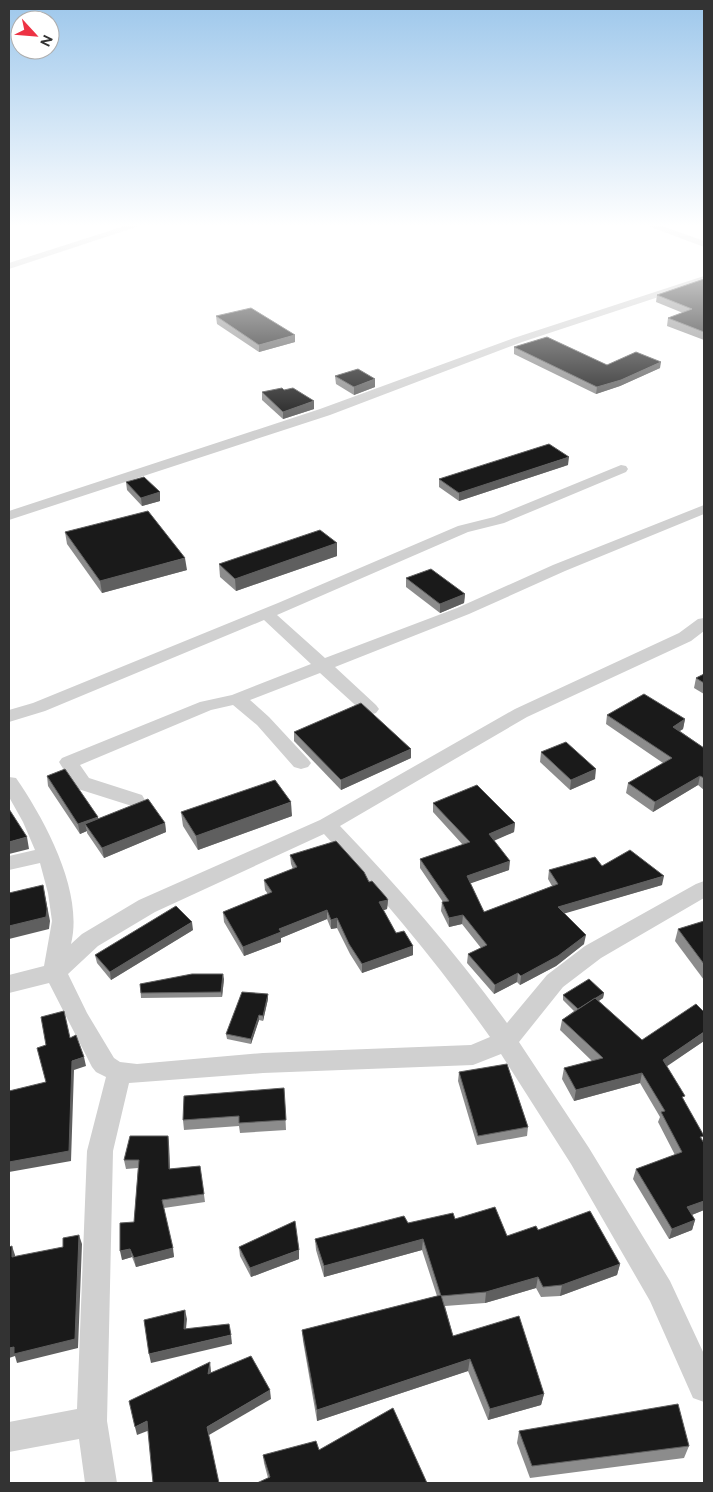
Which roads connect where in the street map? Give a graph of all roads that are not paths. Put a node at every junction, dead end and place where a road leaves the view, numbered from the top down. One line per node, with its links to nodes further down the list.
1 (657, 294): 4 (street)
2 (621, 469): 5 (street)
3 (704, 509): 7 (street)
4 (9, 516)
5 (266, 614): 7 (street); 10 (street)
6 (704, 622): 14 (street)
7 (322, 665): 8 (street); 9 (street)
8 (237, 699): 11 (street); 13 (street)
9 (370, 709)
10 (9, 716)
11 (301, 762)
12 (9, 783): 15 (street)
13 (135, 800)
14 (327, 824): 18 (street); 20 (street)
15 (47, 854): 16 (street); 18 (street)
16 (9, 864)
17 (704, 889): 20 (street)
18 (56, 972): 19 (street); 21 (street)
19 (9, 984)
20 (506, 1041): 21 (street); 22 (street)
21 (119, 1072): 23 (street)
22 (704, 1387)
23 (92, 1421): 24 (street); 25 (street)
24 (9, 1437)
25 (101, 1483)

